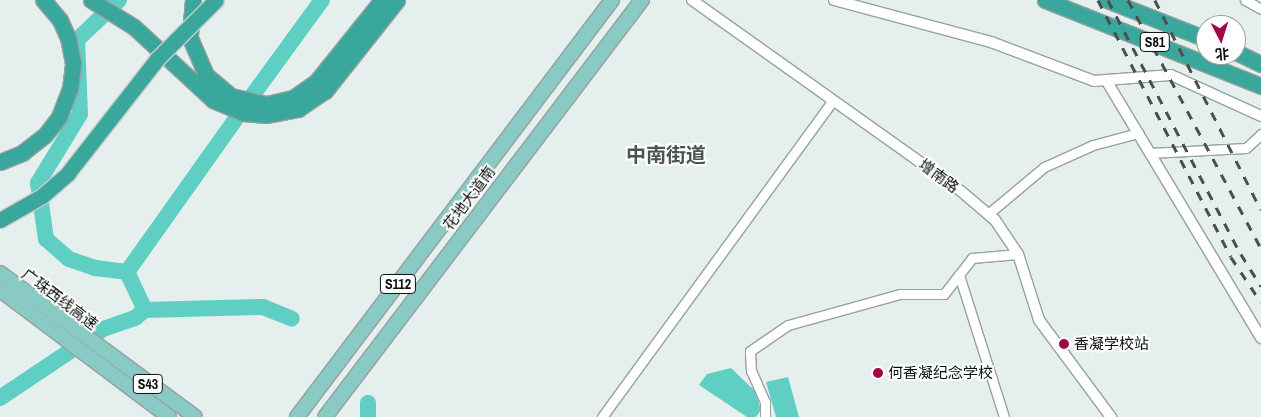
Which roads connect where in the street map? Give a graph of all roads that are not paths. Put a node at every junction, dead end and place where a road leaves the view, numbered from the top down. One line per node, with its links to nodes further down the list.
1 (43, 0): 25 (highway)
2 (91, 0): 6 (highway)
3 (193, 0): 5 (highway)
4 (216, 0): 27 (highway, bridge)
5 (382, 0)
6 (397, 0)
7 (612, 0): 35 (main road, 花地大道南 / S112)
8 (642, 0): 40 (main road, 花地大道南 / S112)
9 (692, 0): 20 (street, 增南路)
10 (834, 0): 18 (street)
11 (1046, 0): 19 (highway, S81)
12 (1107, 0): 15 (highway, S81)
13 (1245, 0): 14 (street)
14 (1261, 9)
15 (1196, 35)
16 (1246, 57): 17 (highway)
17 (1261, 64)
18 (1106, 80): 21 (street); 22 (street)
19 (1261, 86)
20 (833, 100): 26 (street, 增南路); 41 (street)
21 (1261, 116)
22 (1138, 133): 24 (street); 26 (street)
23 (1261, 134): 24 (street)
24 (1150, 153): 33 (street)
25 (0, 162)
26 (988, 214): 28 (street, 增南路)
27 (0, 220)
28 (1018, 254): 30 (street); 44 (street, 增南路)
29 (0, 273): 32 (main road, 广珠西线高速 / S43)
30 (959, 275): 42 (street); 43 (street)
31 (0, 290): 32 (main road, 广珠西线高速 / S43)
32 (61, 330): 34 (main road, 广珠西线高速 / S43)
33 (1261, 338)
34 (97, 356): 36 (main road, S43); 37 (main road, S43)
35 (310, 400): 38 (main road); 39 (main road, 花地大道南 / S112)
36 (169, 417)
37 (195, 417)
38 (289, 417)
39 (297, 417)
40 (325, 417)
41 (602, 417)
42 (765, 417)
43 (1004, 417)
44 (1111, 417)

